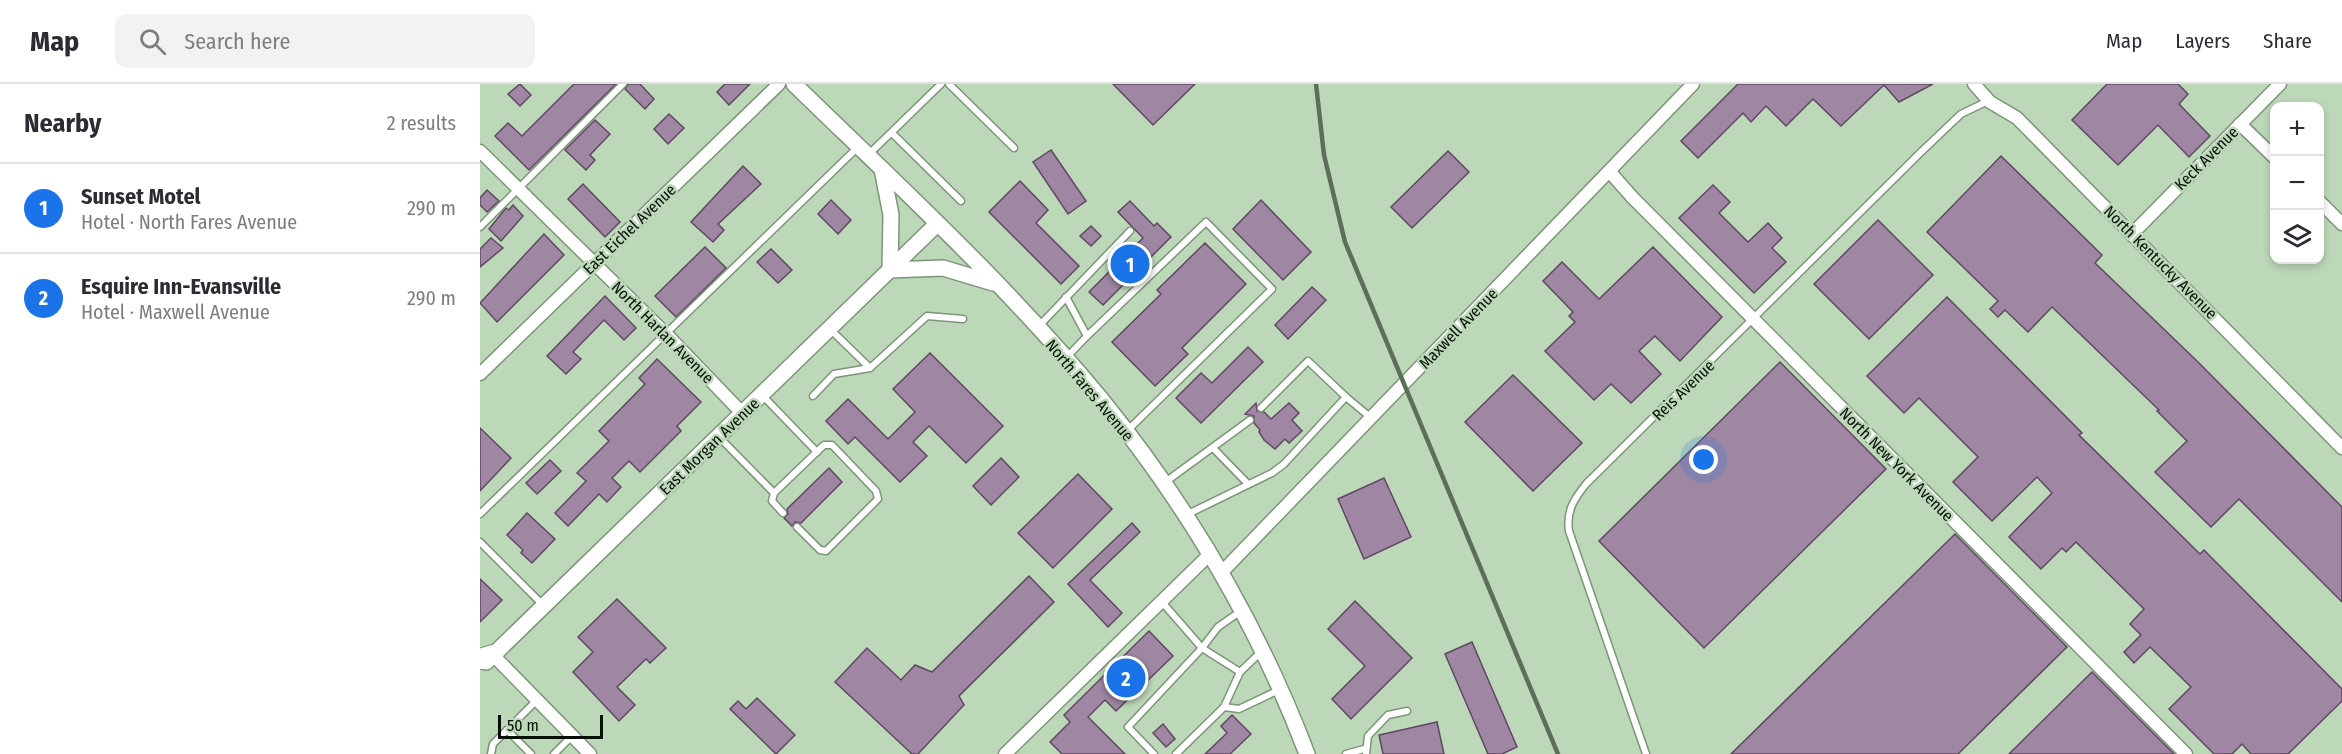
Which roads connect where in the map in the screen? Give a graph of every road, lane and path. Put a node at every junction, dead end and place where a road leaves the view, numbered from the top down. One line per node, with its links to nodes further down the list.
1 (623, 84): 18 (lane)
2 (778, 84): 26 (street, East Eichel Avenue)
3 (794, 84): 14 (street, North Fares Avenue)
4 (941, 84): 11 (lane)
5 (949, 84): 12 (lane)
6 (1693, 84): 17 (street, Maxwell Avenue)
7 (1974, 84): 9 (street, North Kentucky Avenue)
8 (2280, 84): 10 (street, Keck Avenue)
9 (1990, 102): 25 (street, North Kentucky Avenue); 31 (lane, Reis Avenue)
10 (2240, 124): 15 (street); 25 (street, Keck Avenue)
11 (892, 133): 14 (lane); 19 (lane)
12 (1014, 148)
13 (480, 151): 18 (street, North Harlan Avenue)
14 (863, 151): 16 (street, North Fares Avenue); 34 (lane)
15 (2273, 156)
16 (882, 169): 21 (street, North Fares Avenue); 27 (street)
17 (1610, 172): 31 (street, North New York Avenue); 44 (street, Maxwell Avenue)
18 (518, 189): 23 (lane); 26 (street, North Harlan Avenue)
19 (960, 201)
20 (2324, 207): 22 (street)
21 (937, 224): 27 (street, East Morgan Avenue); 28 (street, North Fares Avenue)
22 (2342, 224)
23 (480, 227)
24 (1130, 231): 29 (lane)
25 (2133, 233): 49 (street, North Kentucky Avenue)
26 (594, 263): 34 (street, North Harlan Avenue); 38 (street, East Eichel Avenue)
27 (890, 270): 28 (street); 33 (street, East Morgan Avenue)
28 (998, 285): 32 (street, North Fares Avenue)
29 (1066, 297): 32 (lane); 35 (lane)
30 (963, 319): 37 (lane)
31 (1753, 320): 84 (lane, Reis Avenue); 85 (street, North New York Avenue)
32 (1038, 327): 36 (street, North Fares Avenue)
33 (830, 328): 37 (lane); 39 (street, East Morgan Avenue)
34 (667, 335): 43 (street, North Harlan Avenue); 55 (lane)
35 (1087, 336): 36 (lane); 46 (lane)
36 (1066, 359): 46 (street, North Fares Avenue)
37 (870, 368): 40 (lane)
38 (480, 374)
39 (762, 395): 43 (street, East Morgan Avenue); 50 (lane)
40 (813, 396)
41 (1346, 398): 42 (lane); 44 (lane); 52 (lane)
42 (1261, 408)
43 (742, 414): 47 (street, East Morgan Avenue)
44 (1370, 417): 60 (street, Maxwell Avenue)
45 (1250, 420): 48 (lane)
46 (1126, 432): 51 (street, North Fares Avenue)
47 (719, 436): 53 (lane); 62 (street, East Morgan Avenue)
48 (1213, 448): 51 (lane); 52 (lane)
49 (2342, 448)
50 (817, 452): 53 (lane); 57 (lane)
51 (1163, 483): 56 (street, North Fares Avenue)
52 (1248, 484): 56 (lane)
53 (774, 494): 54 (lane)
54 (783, 513)
55 (480, 514)
56 (1185, 515): 59 (street, North Fares Avenue)
57 (797, 527)
58 (480, 542): 62 (lane)
59 (1210, 554): 60 (street, North Fares Avenue); 61 (street)
60 (1222, 572): 63 (street, North Fares Avenue)
61 (1162, 602): 64 (lane); 79 (street)
62 (544, 607): 66 (street, East Morgan Avenue)
63 (1243, 610): 64 (lane); 65 (street, North Fares Avenue)
64 (1202, 648): 67 (lane); 80 (lane)
65 (1262, 651): 67 (lane); 68 (street, North Fares Avenue)
66 (484, 661): 69 (street)
67 (1240, 672): 70 (lane)
68 (1280, 689): 70 (lane); 82 (street, North Fares Avenue)
69 (537, 700): 72 (lane); 73 (street)
70 (1224, 707): 81 (lane)
71 (1407, 711): 74 (lane)
72 (507, 730): 75 (lane); 76 (lane)
73 (573, 736): 77 (lane); 78 (street)
74 (1365, 752): 83 (lane)
75 (492, 754)
76 (531, 754)
77 (554, 754)
78 (590, 754)
79 (1005, 754)
80 (1154, 754)
81 (1176, 754)
82 (1307, 754)
83 (1346, 754)
84 (1646, 754)
85 (2186, 754)

